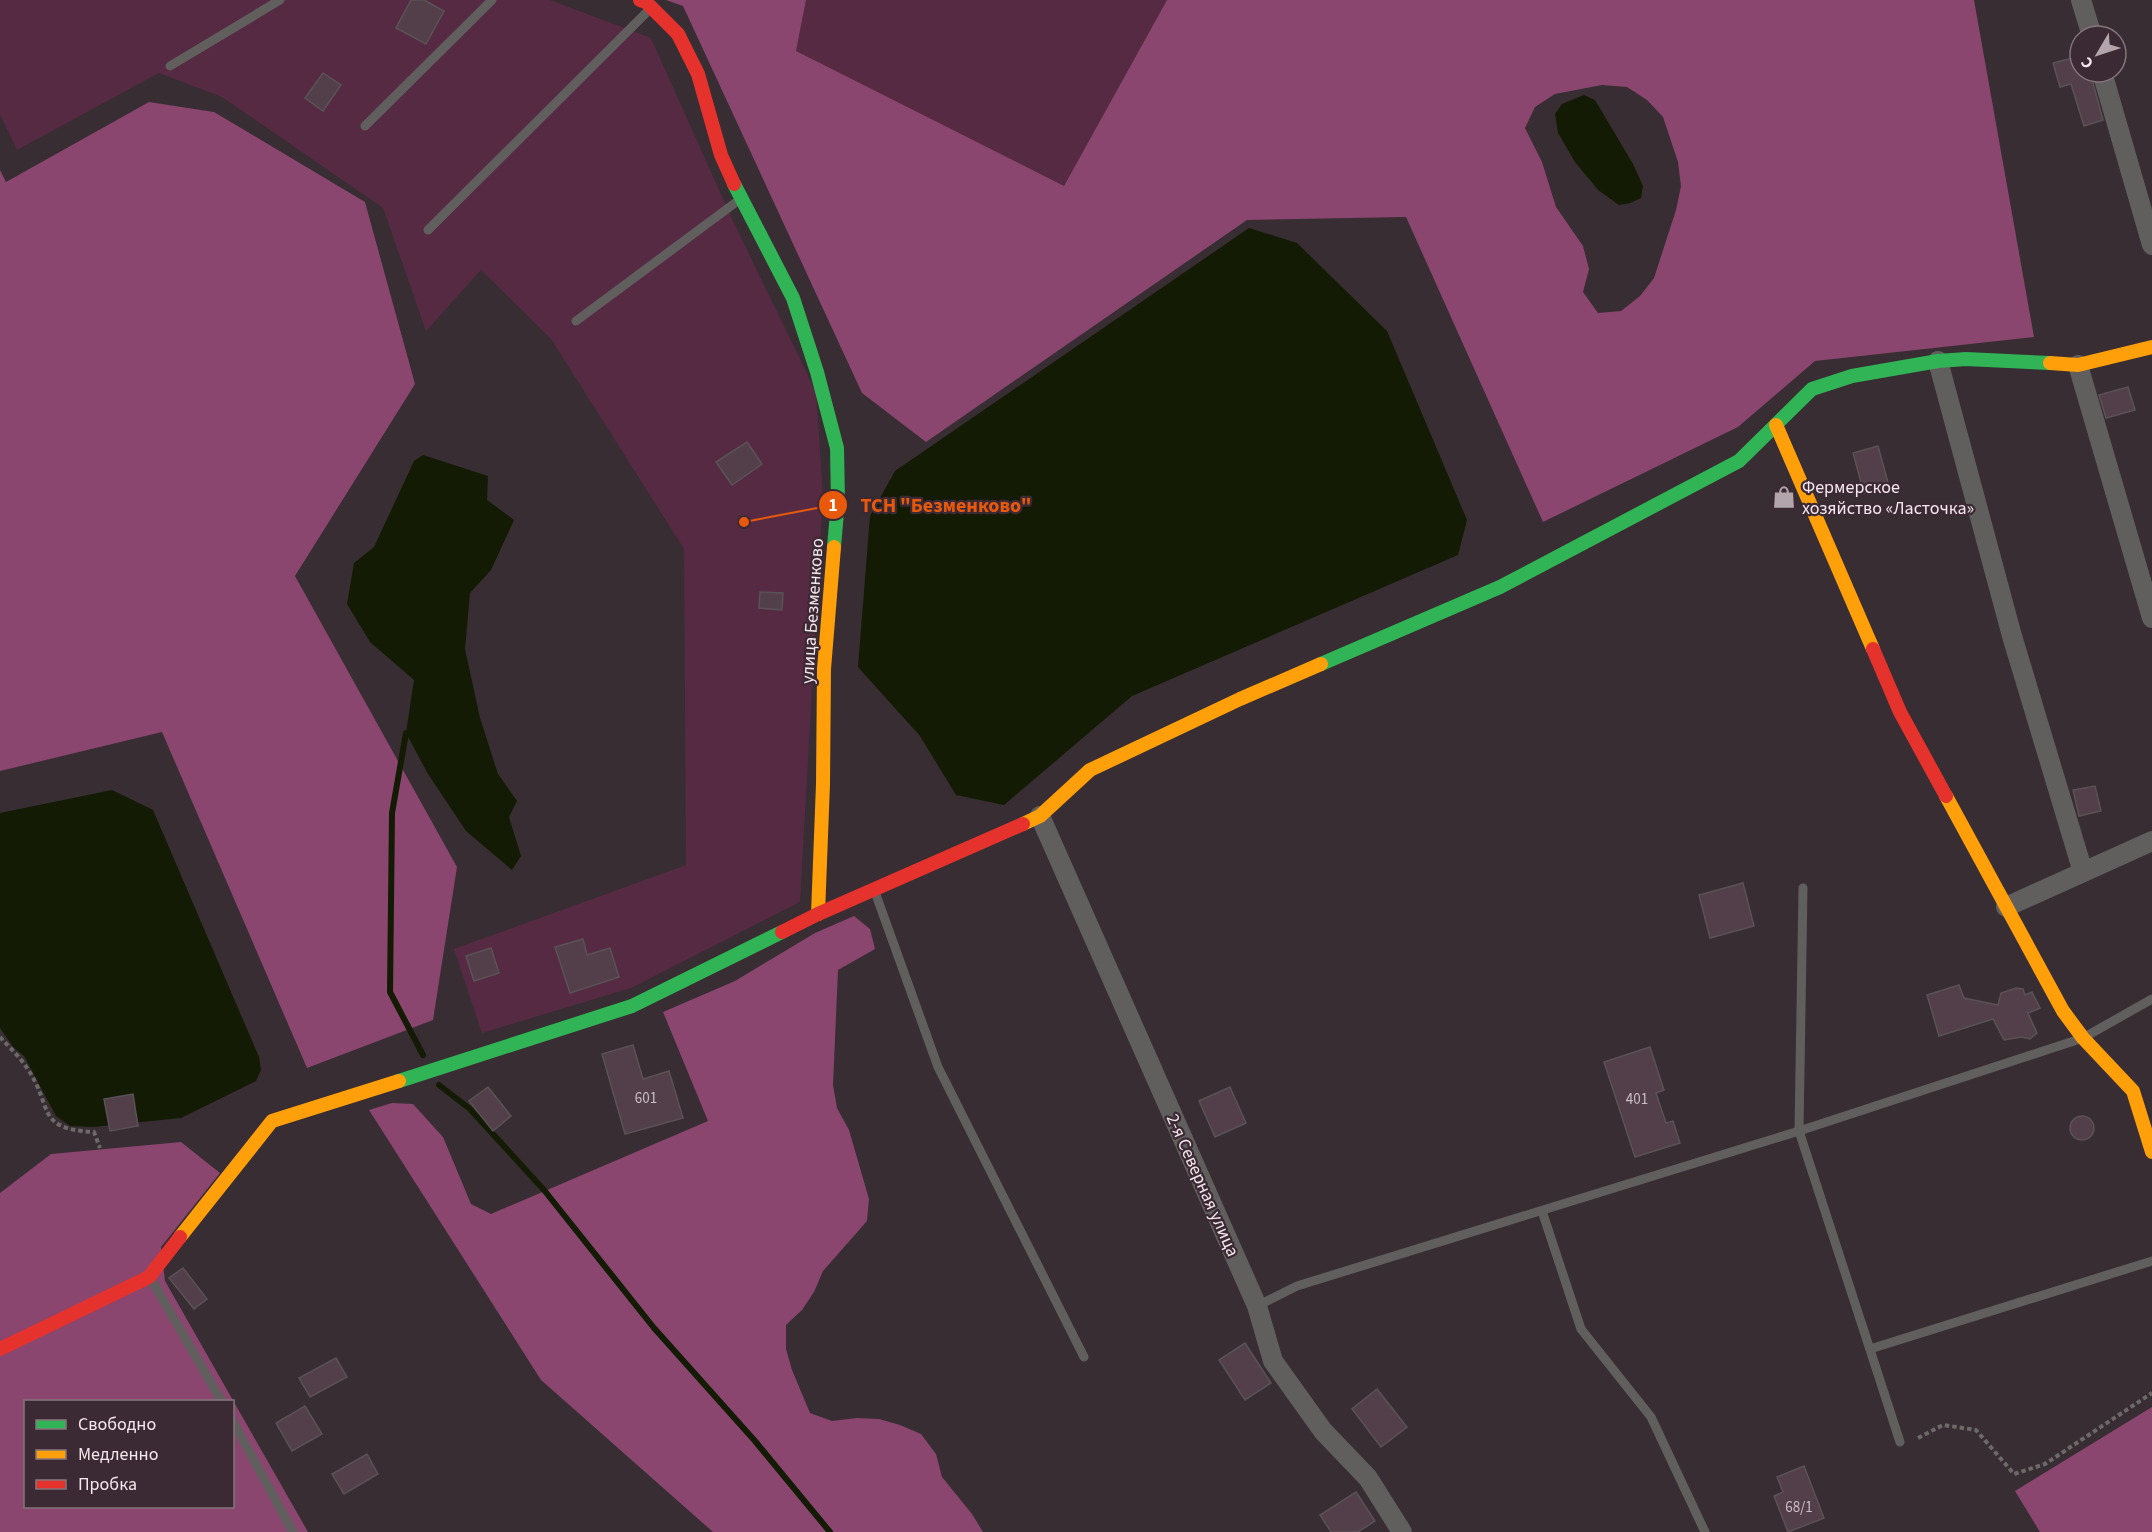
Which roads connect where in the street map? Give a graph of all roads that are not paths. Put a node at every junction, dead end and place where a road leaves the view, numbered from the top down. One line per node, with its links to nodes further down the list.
1 (280, 0): 6 (lane)
2 (492, 0): 8 (lane)
3 (2081, 0): 5 (street)
4 (646, 4): 9 (street, улица Безменково); 10 (lane)
5 (2088, 24)
6 (170, 66)
7 (2105, 84): 11 (street)
8 (365, 126)
9 (741, 199): 12 (lane); 24 (street, улица Безменково)
10 (428, 230)
11 (2152, 245)
12 (576, 321)
13 (2152, 347): 15 (street)
14 (1938, 361): 15 (street); 16 (street); 20 (street)
15 (2078, 365): 17 (street)
16 (1776, 425): 18 (street); 23 (street)
17 (2152, 618)
18 (1040, 816): 22 (street); 32 (street, 2-я Северная улица)
19 (2152, 841): 20 (street)
20 (2083, 872): 23 (street)
21 (1803, 888): 27 (lane)
22 (874, 889): 24 (street); 35 (lane)
23 (2006, 907): 26 (street)
24 (818, 914): 31 (street)
25 (2152, 999): 26 (lane)
26 (2083, 1038): 27 (lane); 28 (street)
27 (1799, 1131): 29 (lane); 34 (lane)
28 (2152, 1152)
29 (1542, 1211): 32 (lane); 41 (lane)
30 (2152, 1261): 34 (lane)
31 (149, 1277): 33 (street); 36 (lane)
32 (1257, 1306): 40 (street, 2-я Северная улица)
33 (0, 1349)
34 (1870, 1349): 38 (lane)
35 (1084, 1357)
36 (221, 1400)
37 (234, 1424): 39 (lane)
38 (1900, 1442)
39 (293, 1532)
40 (1402, 1532)
41 (1705, 1532)

